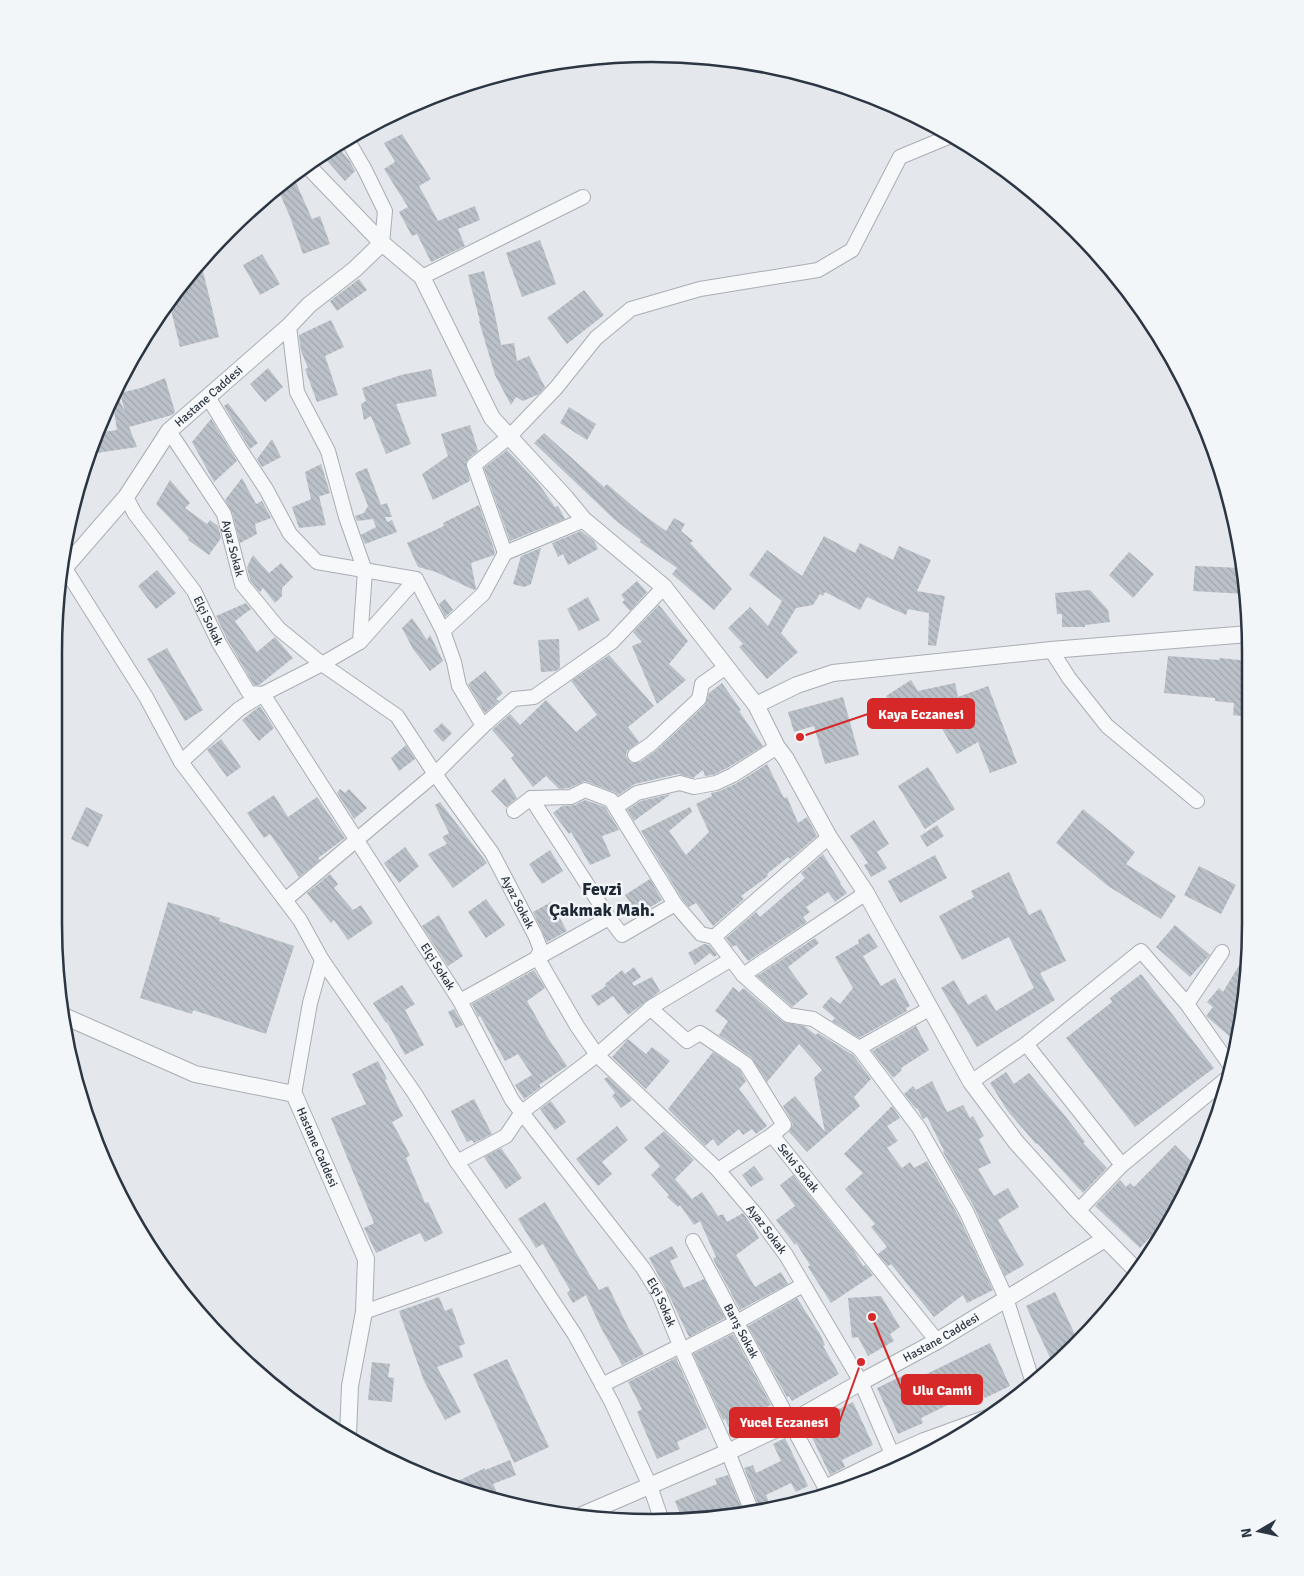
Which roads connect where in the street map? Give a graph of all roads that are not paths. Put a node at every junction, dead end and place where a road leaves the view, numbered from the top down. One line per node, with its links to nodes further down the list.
1 (943, 139): 10 (street)
2 (351, 145): 5 (street)
3 (312, 170): 5 (street)
4 (583, 198): 6 (street)
5 (382, 243): 6 (street); 7 (street, Hastane Caddesi)
6 (422, 277): 10 (street)
7 (289, 326): 8 (street, Hastane Caddesi); 15 (street)
8 (208, 397): 9 (street, Hastane Caddesi); 15 (street)
9 (169, 432): 11 (street, Hastane Caddesi); 23 (street, Ayaz Sokak)
10 (509, 437): 12 (street); 13 (street)
11 (126, 497): 14 (street, Hastane Caddesi); 25 (street, Elçi Sokak)
12 (584, 520): 13 (street); 18 (street)
13 (505, 553): 19 (street)
14 (70, 561)
15 (365, 571): 17 (street); 21 (street)
16 (68, 579): 30 (street)
17 (416, 579): 19 (street); 21 (street)
18 (664, 587): 24 (street); 27 (street)
19 (443, 632): 27 (street)
20 (1241, 635): 22 (street)
21 (360, 642): 23 (street)
22 (1051, 650): 26 (street); 33 (street)
23 (322, 664): 25 (street); 31 (street, Ayaz Sokak)
24 (726, 667): 26 (street); 29 (street)
25 (262, 694): 30 (street); 37 (street, Elçi Sokak)
26 (756, 706): 28 (street)
27 (483, 726): 31 (street)
28 (777, 747): 34 (street); 36 (street)
29 (634, 755)
30 (181, 762): 39 (street)
31 (435, 774): 37 (street); 44 (street, Ayaz Sokak)
32 (531, 798): 34 (street); 35 (street); 41 (street)
33 (1197, 800)
34 (616, 807): 40 (street)
35 (514, 811)
36 (829, 837): 38 (street); 42 (street)
37 (357, 841): 39 (street); 48 (street, Elçi Sokak)
38 (866, 892): 47 (street); 51 (street)
39 (285, 900): 45 (street)
40 (675, 904): 41 (street); 42 (street)
41 (609, 918): 44 (street)
42 (714, 936): 46 (street)
43 (1222, 952): 49 (street)
44 (537, 957): 48 (street); 55 (street, Ayaz Sokak)
45 (322, 960): 59 (street); 62 (street)
46 (730, 960): 47 (street); 50 (street)
47 (742, 975): 54 (street)
48 (460, 1000): 60 (street, Elçi Sokak)
49 (1187, 1004): 53 (street); 56 (street)
50 (650, 1008): 55 (street); 61 (street, Selvi Sokak)
51 (929, 1009): 54 (street); 57 (street)
52 (71, 1019): 59 (street, Hastane Caddesi)
53 (1026, 1044): 57 (street); 63 (street)
54 (859, 1048): 71 (street)
55 (597, 1055): 60 (street); 64 (street, Ayaz Sokak)
56 (1225, 1059)
57 (970, 1082): 65 (street)
58 (1219, 1084): 63 (street)
59 (294, 1094): 72 (street, Hastane Caddesi)
60 (522, 1112): 62 (street); 75 (street, Elçi Sokak)
61 (772, 1135): 64 (street); 74 (street, Selvi Sokak)
62 (457, 1162): 68 (street)
63 (1122, 1165): 65 (street)
64 (718, 1170): 70 (street, Ayaz Sokak)
65 (1078, 1212): 66 (street)
66 (1105, 1239): 69 (street); 71 (street, Hastane Caddesi)
67 (693, 1241): 73 (street, Barış Sokak)
68 (523, 1256): 72 (street); 78 (street)
69 (1132, 1266)
70 (803, 1285): 73 (street); 77 (street, Ayaz Sokak)
71 (1006, 1298): 74 (street, Hastane Caddesi); 76 (street)
72 (364, 1312): 80 (street, Hastane Caddesi)
73 (737, 1322): 75 (street); 79 (street, Barış Sokak)
74 (937, 1341): 77 (street, Hastane Caddesi)
75 (681, 1348): 78 (street); 82 (street, Elçi Sokak)
76 (1031, 1376)
77 (861, 1382): 79 (street, Hastane Caddesi); 83 (street, Ayaz Sokak)
78 (602, 1385): 85 (street)
79 (791, 1422): 82 (street, Hastane Caddesi); 86 (street, Barış Sokak)
80 (348, 1429)
81 (923, 1448): 83 (street)
82 (728, 1452): 85 (street, Hastane Caddesi); 87 (street, Elçi Sokak)
83 (892, 1454): 84 (street)
84 (837, 1483)
85 (650, 1486): 88 (street, Hastane Caddesi); 89 (street)
86 (825, 1487)
87 (749, 1505)
88 (594, 1510)
89 (659, 1514)

